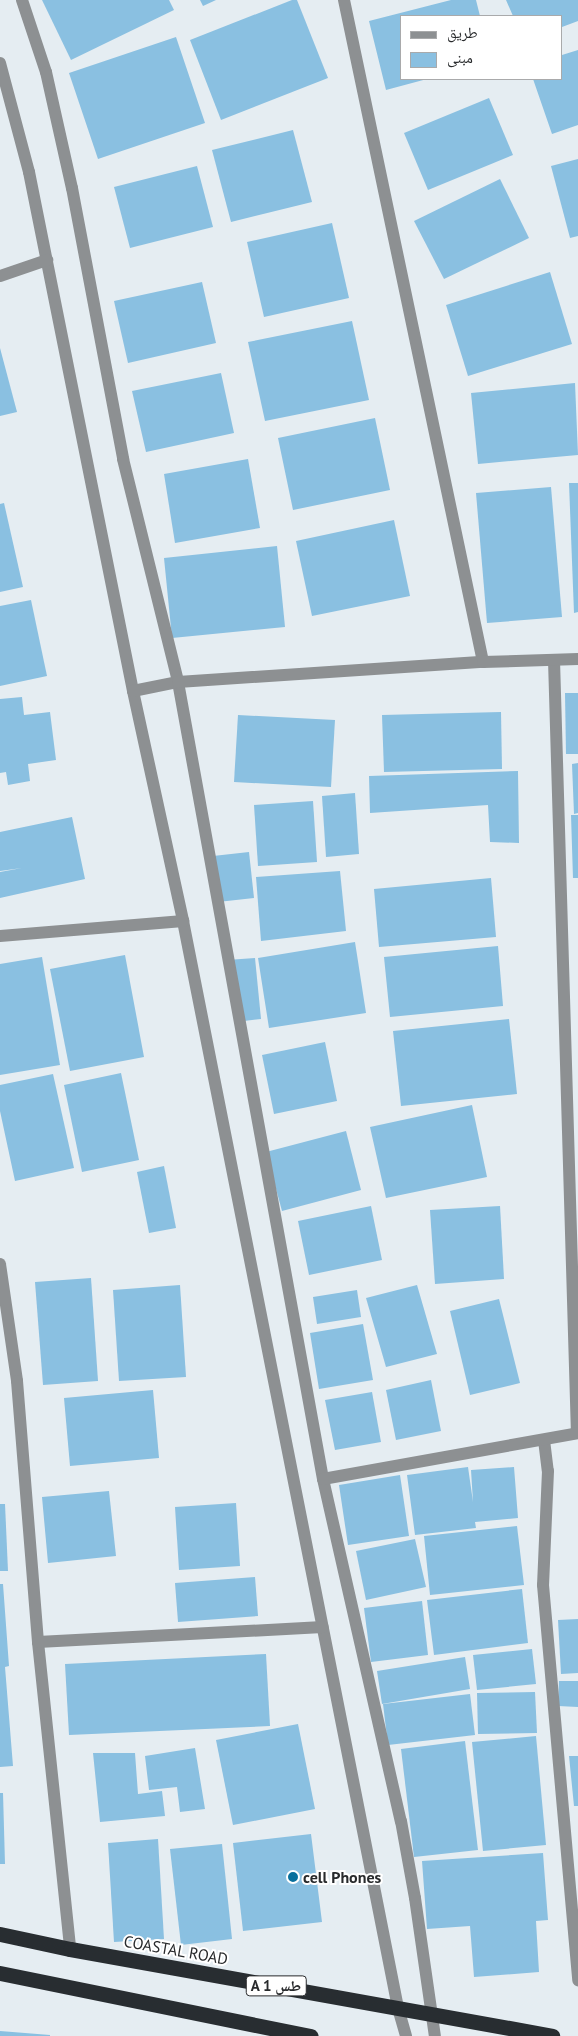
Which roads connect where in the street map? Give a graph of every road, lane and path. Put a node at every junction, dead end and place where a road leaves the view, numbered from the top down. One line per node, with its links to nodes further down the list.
1 (22, 0): 9 (street)
2 (344, 0): 8 (street)
3 (0, 63): 4 (street)
4 (47, 260): 5 (street); 10 (street)
5 (0, 276)
6 (578, 659): 7 (street)
7 (554, 660): 8 (street); 14 (street)
8 (483, 662): 9 (street)
9 (178, 682): 10 (street); 16 (street)
10 (133, 691): 11 (street)
11 (183, 921): 12 (street); 17 (street)
12 (0, 936)
13 (0, 1264): 18 (street)
14 (577, 1433): 15 (street)
15 (544, 1440): 16 (street); 22 (street)
16 (323, 1479): 24 (street)
17 (323, 1627): 18 (street); 23 (street)
18 (38, 1642): 20 (street)
19 (0, 1934): 20 (highway, COASTAL ROAD / A 1 طس)
20 (70, 1949): 23 (highway, COASTAL ROAD / A 1 طس)
21 (0, 1973): 25 (highway, A 1 طس)
22 (578, 1980)
23 (398, 2008): 24 (highway, COASTAL ROAD / A 1 طس); 26 (street)
24 (433, 2015): 27 (street); 28 (highway, COASTAL ROAD / A 1 طس)
25 (311, 2036)
26 (406, 2036)
27 (435, 2036)
28 (552, 2036)

